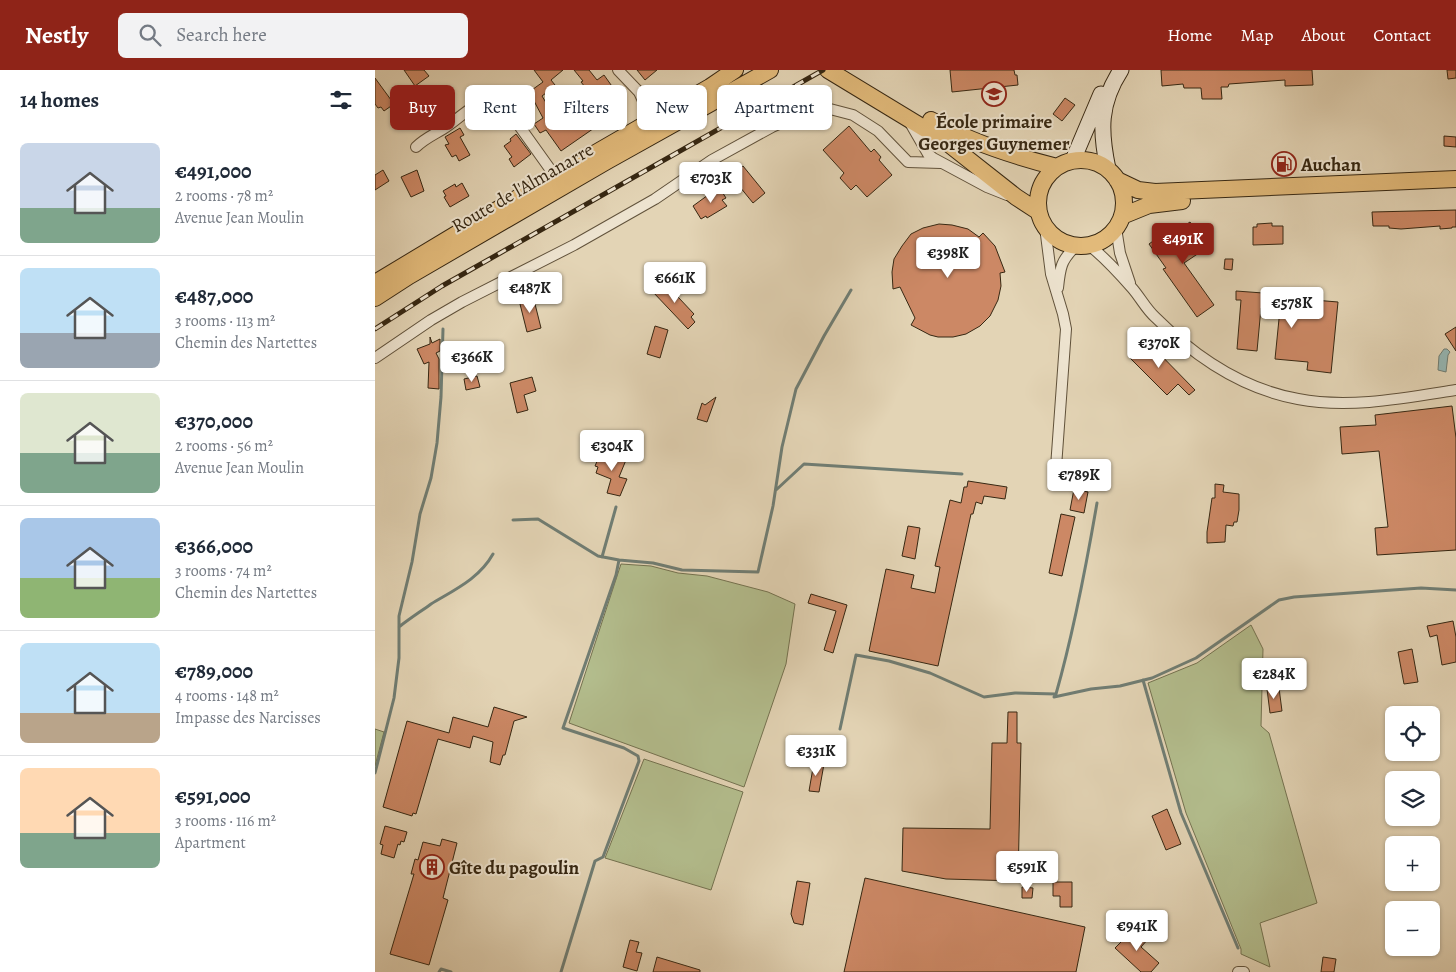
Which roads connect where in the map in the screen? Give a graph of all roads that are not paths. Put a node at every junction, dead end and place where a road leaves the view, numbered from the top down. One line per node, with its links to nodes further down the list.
1 (618, 70): 9 (street)
2 (735, 70): 8 (main road, Route de l'Almanarre)
3 (770, 70): 29 (main road, Route de l'Almanarre)
4 (828, 70): 10 (main road)
5 (845, 70): 17 (main road)
6 (1113, 70): 14 (street)
7 (1121, 70): 18 (street)
8 (707, 89)
9 (637, 90)
10 (906, 117): 13 (street); 22 (main road)
11 (637, 129): 19 (main road, Route de l'Almanarre)
12 (416, 146): 19 (street)
13 (925, 149): 15 (street); 16 (street)
14 (1073, 160): 17 (main road); 18 (main road)
15 (915, 163): 16 (street); 30 (street)
16 (941, 164): 22 (street)
17 (1057, 167): 23 (main road)
18 (1113, 174): 20 (main road); 24 (main road)
19 (555, 176): 26 (main road, Route de l'Almanarre)
20 (1456, 178)
21 (1456, 187): 24 (main road)
22 (1016, 197): 23 (main road)
23 (1042, 220): 25 (main road); 28 (street)
24 (1119, 222): 25 (main road); 27 (street)
25 (1082, 245): 27 (street); 28 (street)
26 (375, 283)
27 (1132, 288): 31 (street)
28 (1057, 294): 32 (street)
29 (375, 298)
30 (375, 358)
31 (1456, 390)
32 (1056, 467)
33 (1238, 972): 34 (street)
34 (1244, 972)

